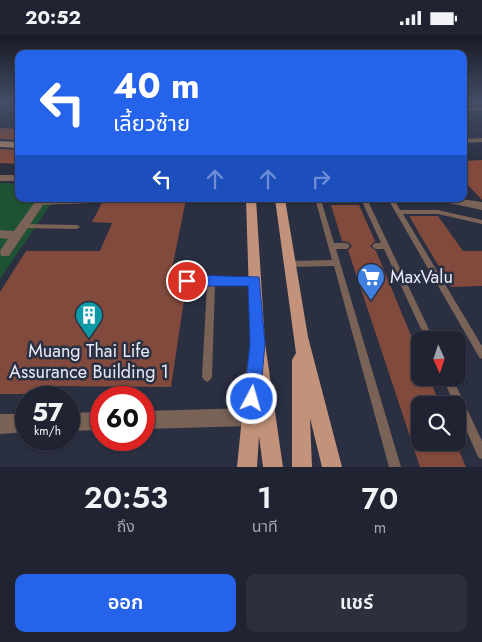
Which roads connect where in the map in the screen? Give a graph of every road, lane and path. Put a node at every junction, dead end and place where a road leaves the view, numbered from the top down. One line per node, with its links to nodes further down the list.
1 (482, 140): 2 (street)
2 (467, 141)
3 (0, 144): 4 (street)
4 (15, 145)
5 (0, 178): 6 (street)
6 (15, 178)
7 (40, 202): 20 (street)
8 (66, 202): 15 (lane)
9 (251, 202): 31 (main road)
10 (280, 202): 27 (main road)
11 (319, 202): 22 (lane)
12 (365, 202): 25 (lane)
13 (393, 202): 17 (lane)
14 (460, 202): 16 (street)
15 (91, 203)
16 (482, 206)
17 (398, 212): 18 (lane); 35 (lane)
18 (482, 223)
19 (77, 227): 20 (lane)
20 (20, 231): 21 (street); 26 (street)
21 (0, 234)
22 (332, 246): 23 (lane); 28 (lane)
23 (347, 246)
24 (376, 246): 25 (lane)
25 (386, 246): 32 (lane)
26 (5, 253)
27 (289, 263): 28 (lane); 33 (main road)
28 (336, 263): 47 (lane)
29 (187, 281): 30 (lane)
30 (211, 281): 31 (lane); 36 (lane)
31 (254, 281): 34 (main road)
32 (426, 331)
33 (300, 337): 45 (main road); 46 (main road)
34 (257, 343): 38 (main road); 44 (main road)
35 (482, 354)
36 (207, 377)
37 (451, 386): 42 (lane)
38 (250, 417): 39 (street); 43 (main road)
39 (155, 420)
40 (0, 423): 41 (street)
41 (15, 423)
42 (482, 453)
43 (247, 467)
44 (273, 467)
45 (302, 467)
46 (332, 467)
47 (395, 467)

